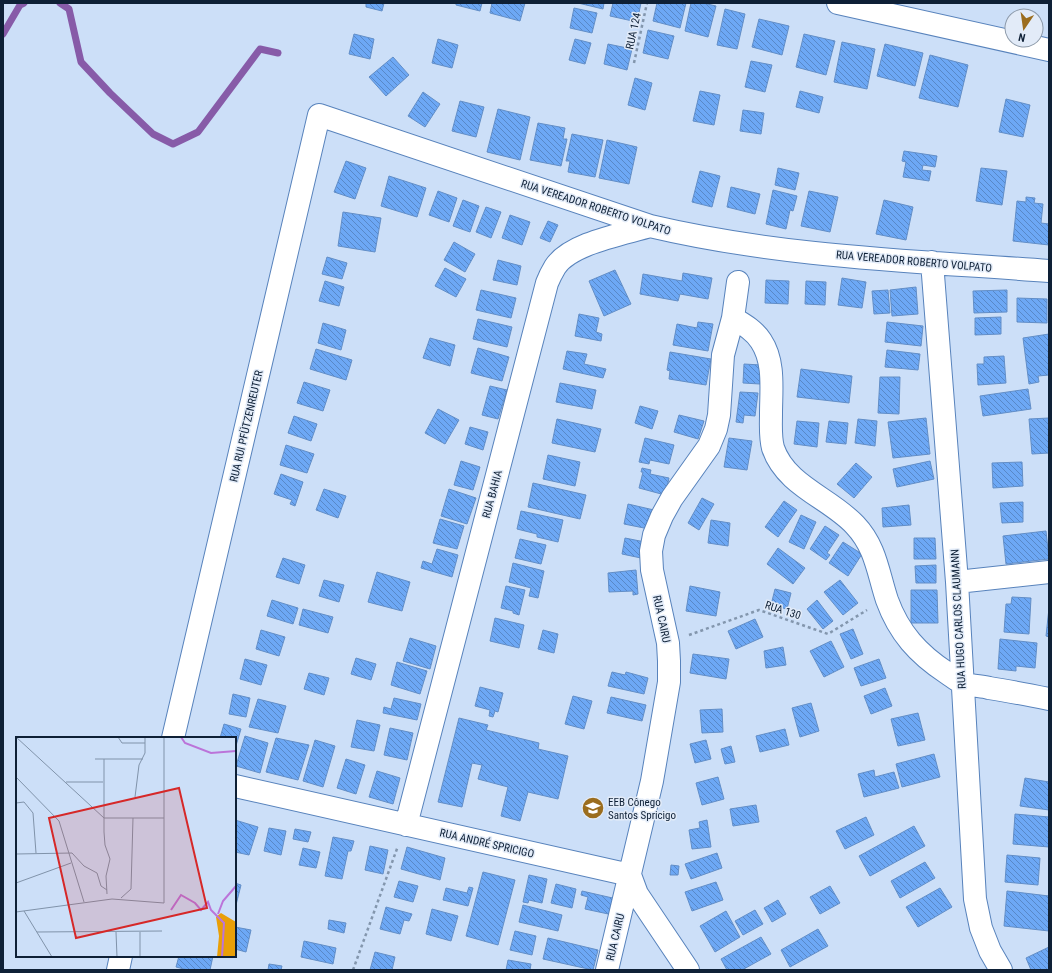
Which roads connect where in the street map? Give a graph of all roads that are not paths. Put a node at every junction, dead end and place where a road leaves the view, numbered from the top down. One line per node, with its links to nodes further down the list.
1 (838, 3): 2 (street)
2 (1049, 50)
3 (319, 115): 4 (street, RUA VEREADOR ROBERTO VOLPATO); 13 (street, RUA RUI PFÜTZENREUTER)
4 (650, 226): 5 (street, RUA VEREADOR ROBERTO VOLPATO); 15 (street, RUA BAHIA)
5 (932, 262): 6 (street, RUA VEREADOR ROBERTO VOLPATO); 10 (street, RUA HUGO CARLOS CLAUMANN)
6 (1049, 271)
7 (738, 282): 8 (street, RUA CAIRU)
8 (733, 318): 11 (street); 16 (street, RUA CAIRU)
9 (1049, 572): 10 (street)
10 (957, 582): 11 (street, RUA HUGO CARLOS CLAUMANN)
11 (962, 683): 12 (street); 21 (street, RUA HUGO CARLOS CLAUMANN)
12 (1049, 699)
13 (172, 737)
14 (236, 786): 15 (street, RUA ANDRÉ SPRICIGO)
15 (406, 825): 16 (street, RUA ANDRÉ SPRICIGO)
16 (630, 875): 19 (street, RUA CAIRU); 20 (street)
17 (121, 957): 18 (street)
18 (118, 970)
19 (607, 970)
20 (688, 970)
21 (1001, 970)

